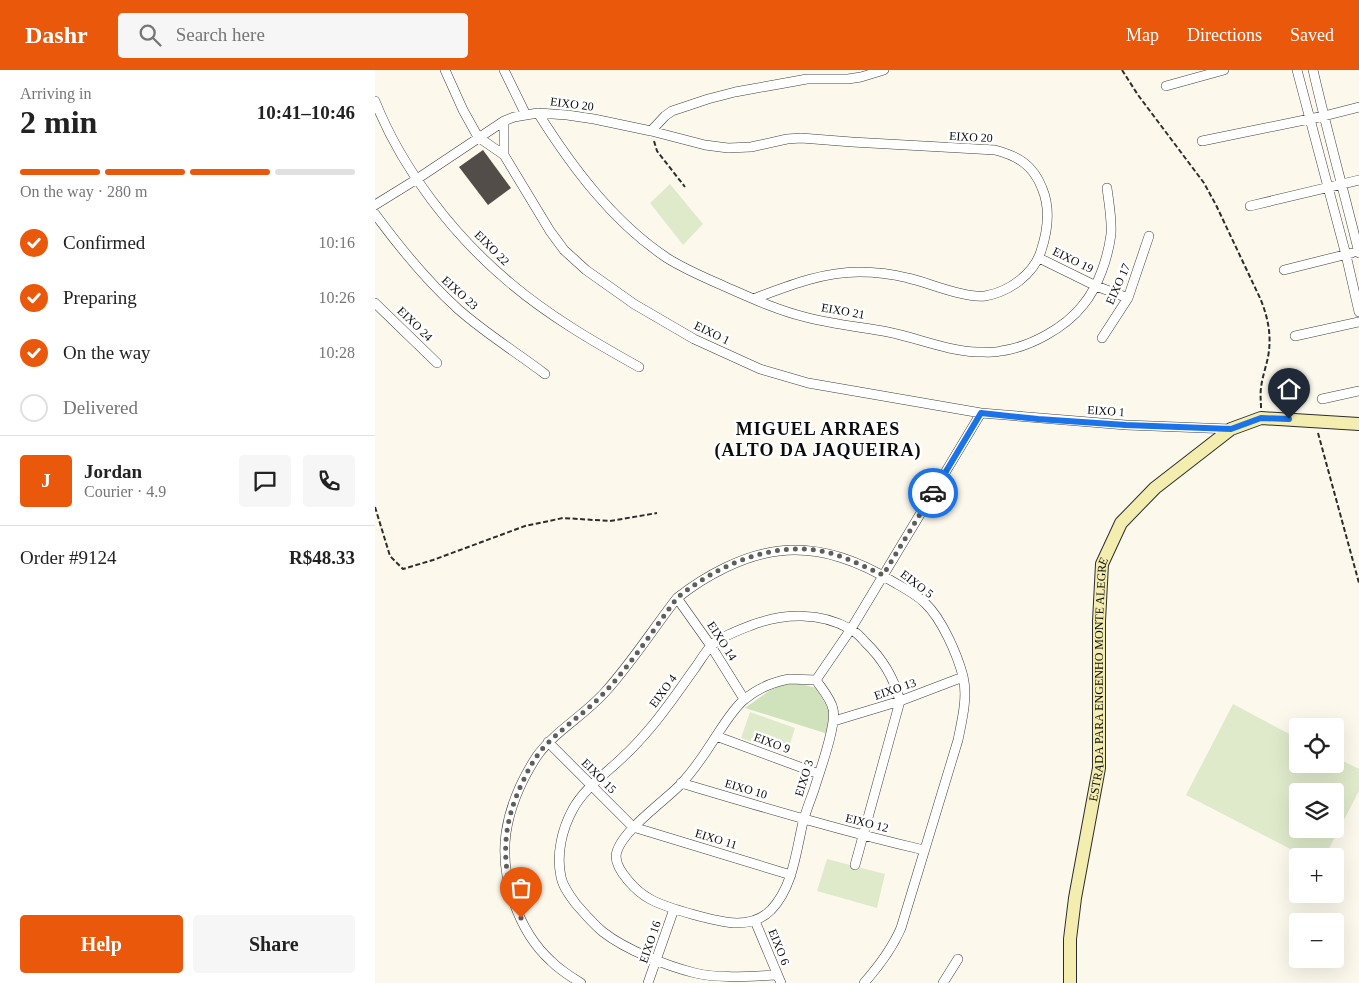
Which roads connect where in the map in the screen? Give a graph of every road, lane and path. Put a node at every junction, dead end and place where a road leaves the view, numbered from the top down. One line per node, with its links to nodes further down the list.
1 (445, 70): 17 (street)
2 (504, 70): 12 (street)
3 (884, 70): 16 (street)
4 (1122, 70): 48 (path)
5 (1224, 70): 8 (street)
6 (1297, 70): 14 (street)
7 (1313, 70): 13 (street)
8 (1166, 86)
9 (375, 101): 20 (street, EIXO 22)
10 (1359, 107): 13 (street)
11 (538, 113): 12 (street); 16 (street, EIXO 20); 36 (street, EIXO 21)
12 (526, 115): 15 (street)
13 (1324, 116): 14 (street); 22 (street)
14 (1309, 119): 18 (street); 23 (street)
15 (503, 121): 17 (street); 19 (street)
16 (651, 131): 24 (path); 32 (street, EIXO 20)
17 (479, 137): 19 (street); 20 (street)
18 (1202, 141)
19 (504, 155): 47 (street, EIXO 1)
20 (417, 179): 26 (street); 43 (street, EIXO 22)
21 (1359, 180): 22 (street)
22 (1342, 184): 23 (street); 30 (street)
23 (1328, 186): 27 (street); 31 (street)
24 (685, 187)
25 (1107, 188): 34 (street, EIXO 21)
26 (375, 205)
27 (1249, 206)
28 (375, 214): 44 (street, EIXO 23)
29 (1149, 236): 35 (street, EIXO 17)
30 (1359, 252): 31 (street)
31 (1346, 255): 33 (street); 38 (street)
32 (1039, 258): 34 (street, EIXO 19); 36 (street, EIXO 20)
33 (1284, 270)
34 (1095, 286): 35 (street, EIXO 19); 36 (street, EIXO 21)
35 (1128, 298): 41 (street, EIXO 17)
36 (753, 299)
37 (375, 303): 42 (street, EIXO 24)
38 (1359, 312)
39 (1359, 322): 40 (street)
40 (1295, 336)
41 (1103, 338)
42 (437, 363)
43 (639, 367)
44 (545, 374)
45 (1359, 391): 46 (street)
46 (1323, 399)
47 (981, 413): 51 (street, EIXO 1); 54 (street)
48 (1261, 418): 49 (street); 51 (street, ESTRADA PARA ENGENHO MONTE ALEGRE)
49 (1315, 421): 50 (street); 55 (path)
50 (1359, 424)
51 (1231, 429): 84 (street, ESTRADA PARA ENGENHO MONTE ALEGRE)
52 (375, 507): 53 (path)
53 (657, 513)
54 (883, 575): 56 (street, EIXO 5); 57 (street); 59 (street, EIXO 5)
55 (1359, 583)
56 (677, 598): 58 (street, EIXO 14); 65 (street, EIXO 5)
57 (851, 629): 58 (street, EIXO 4); 60 (street); 62 (street, EIXO 4)
58 (711, 646): 61 (street, EIXO 14); 68 (street, EIXO 4)
59 (963, 677): 62 (street, EIXO 13); 72 (street, EIXO 5)
60 (816, 680): 61 (street); 63 (street)
61 (744, 699): 64 (street)
62 (901, 701): 63 (street, EIXO 13); 71 (street)
63 (834, 721): 66 (street, EIXO 3)
64 (716, 736): 66 (street, EIXO 9); 67 (street)
65 (548, 742): 68 (street, EIXO 15); 80 (street, EIXO 5)
66 (819, 774): 69 (street, EIXO 3)
67 (681, 783): 69 (street, EIXO 10); 70 (street)
68 (591, 786): 70 (street, EIXO 15); 78 (street, EIXO 4)
69 (804, 819): 71 (street, EIXO 12); 74 (street, EIXO 3)
70 (633, 827): 74 (street, EIXO 11); 75 (street)
71 (863, 836): 72 (street, EIXO 12); 73 (street)
72 (924, 850): 82 (street, EIXO 5)
73 (855, 865)
74 (791, 875): 76 (street, EIXO 3)
75 (674, 909): 76 (street); 78 (street, EIXO 16)
76 (755, 921): 79 (street, EIXO 6)
77 (958, 959): 83 (street)
78 (657, 960): 79 (street, EIXO 4); 81 (street, EIXO 16)
79 (779, 979)
80 (581, 983)
81 (648, 983)
82 (864, 983)
83 (943, 983)
84 (1070, 983)

